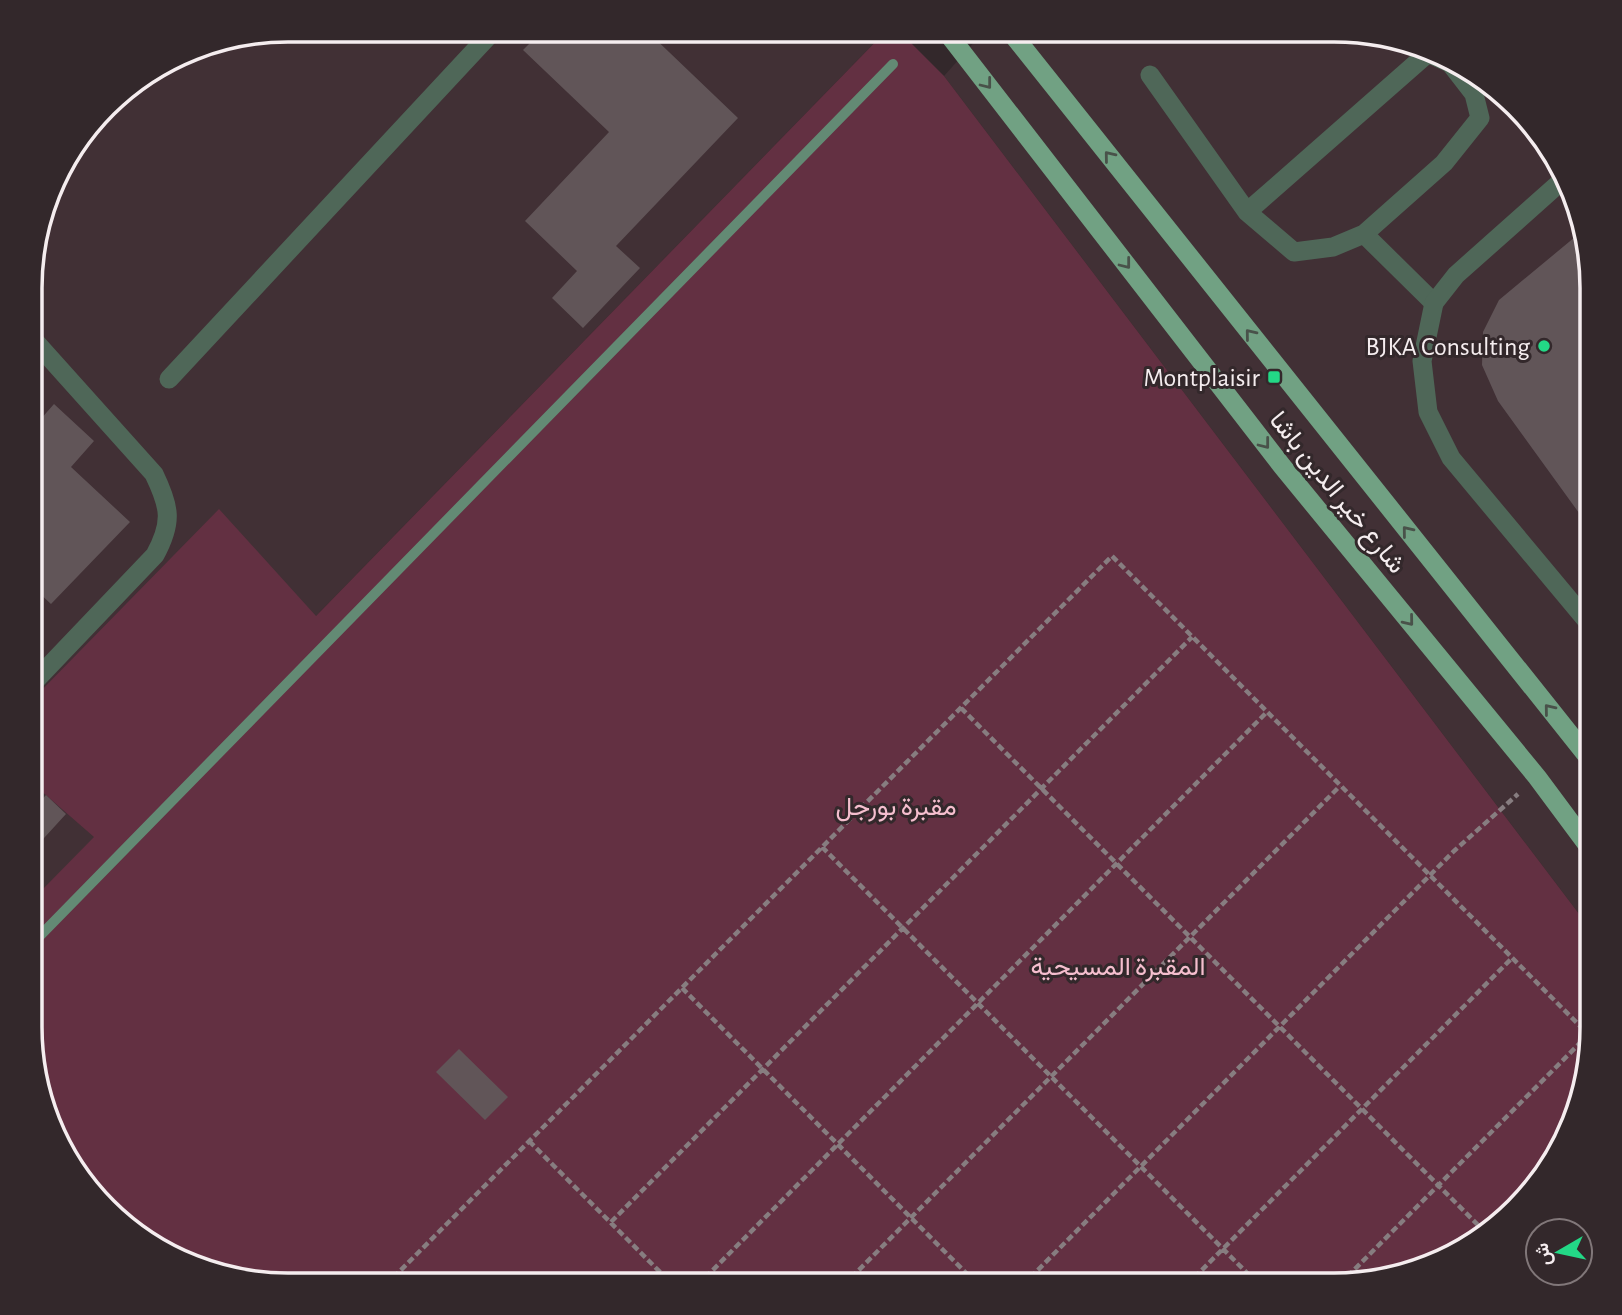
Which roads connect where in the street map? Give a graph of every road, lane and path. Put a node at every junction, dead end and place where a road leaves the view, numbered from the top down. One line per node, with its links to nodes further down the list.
1 (483, 42): 12 (street)
2 (955, 43): 19 (main road, شارع خير الدين باشا, one-way to 19)
3 (1019, 43): 18 (main road, شارع خير الدين باشا, one-way to 3)
4 (1422, 58): 8 (street)
5 (1150, 75): 8 (street)
6 (1461, 77): 9 (street)
7 (1557, 184): 10 (street)
8 (1247, 212): 9 (street)
9 (1364, 234): 10 (street)
10 (1434, 303): 13 (street)
11 (42, 349): 15 (street)
12 (169, 379)
13 (1579, 611)
14 (1192, 637): 16 (path); 17 (path); 21 (path)
15 (43, 673)
16 (961, 708): 21 (path); 23 (path)
17 (1267, 712): 20 (path); 24 (path)
18 (1580, 746)
19 (1537, 777): 22 (main road, شارع خير الدين باشا); 25 (path)
20 (1340, 786): 25 (path); 27 (path)
21 (1042, 788): 24 (path); 26 (path)
22 (1580, 835)
23 (822, 847): 26 (path); 29 (path)
24 (1117, 863): 27 (path); 30 (path)
25 (1430, 876): 28 (path); 32 (path)
26 (903, 928): 30 (path); 34 (path)
27 (1190, 937): 32 (path); 35 (path)
28 (1511, 958): 31 (path); 36 (path)
29 (682, 988): 34 (path); 37 (path)
30 (977, 1003): 35 (path); 38 (path)
31 (1580, 1026)
32 (1280, 1027): 36 (path); 39 (path)
33 (1579, 1047): 40 (path)
34 (763, 1069): 38 (path); 42 (path)
35 (1051, 1077): 39 (path); 41 (path)
36 (1362, 1108): 40 (path); 44 (path)
37 (529, 1141): 42 (path); 45 (path)
38 (837, 1144): 41 (path); 47 (path)
39 (1141, 1166): 44 (path); 51 (path)
40 (1438, 1185): 43 (path); 48 (path)
41 (911, 1218): 49 (path); 50 (path)
42 (611, 1222): 46 (path)
43 (1479, 1226)
44 (1223, 1249): 52 (path); 53 (path)
45 (399, 1272)
46 (661, 1272)
47 (710, 1272)
48 (1352, 1272)
49 (856, 1273)
50 (966, 1273)
51 (1035, 1273)
52 (1199, 1273)
53 (1247, 1273)

